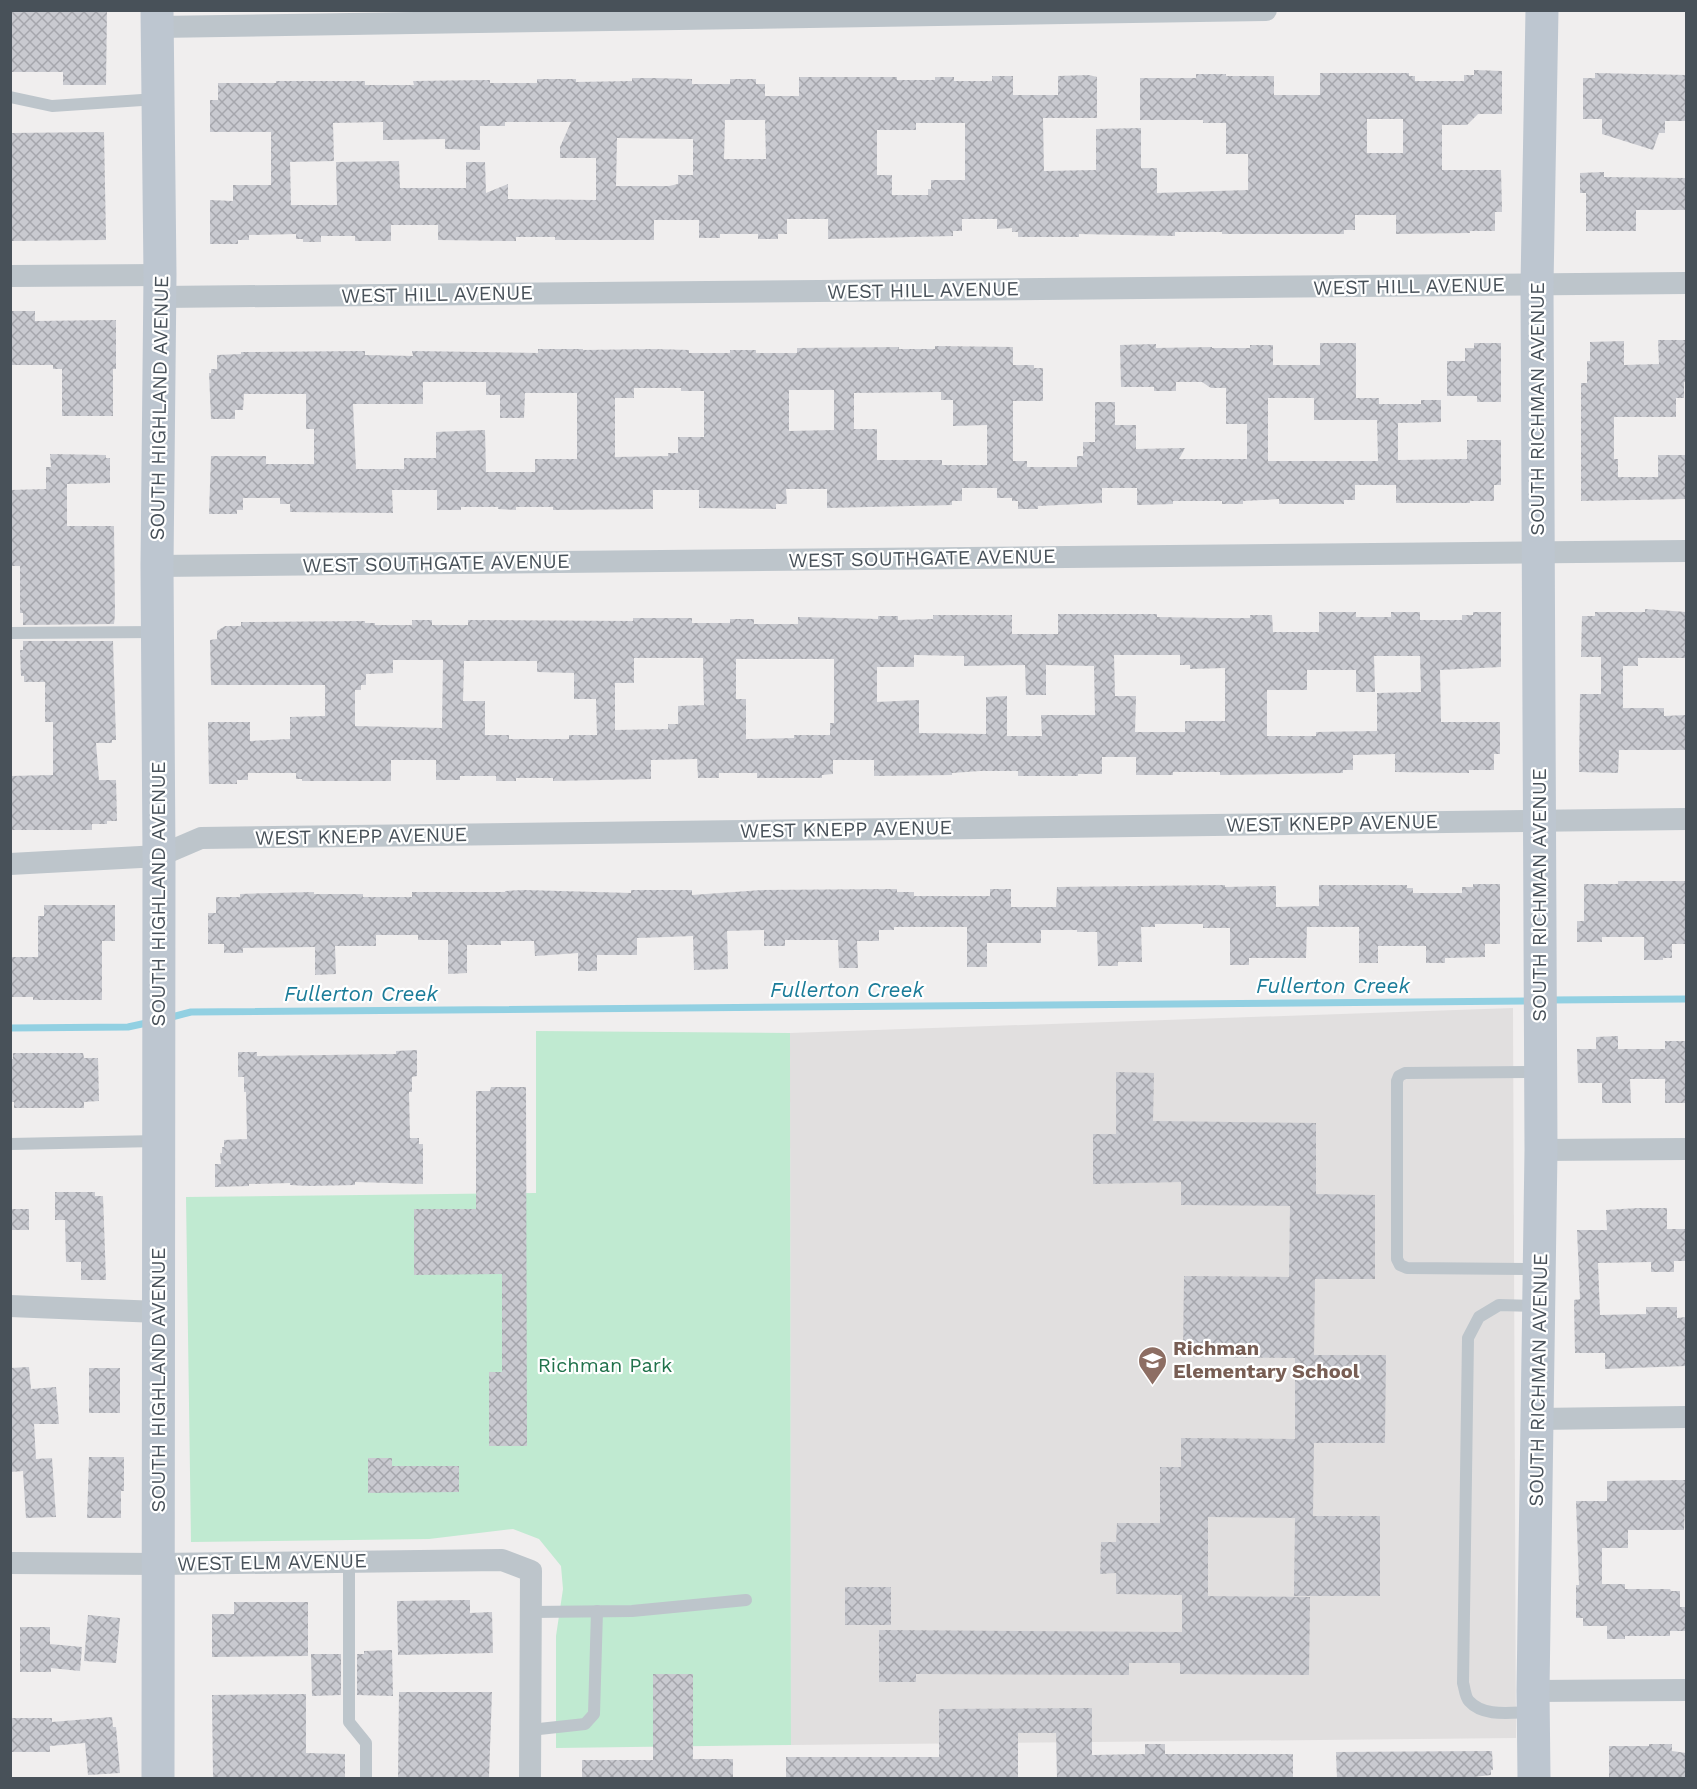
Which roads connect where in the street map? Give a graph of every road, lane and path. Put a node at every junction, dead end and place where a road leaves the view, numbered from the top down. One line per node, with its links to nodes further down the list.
1 (1266, 10): 3 (street)
2 (1542, 10): 9 (street, SOUTH RICHMAN AVENUE)
3 (670, 16): 4 (street)
4 (157, 19): 6 (street, SOUTH HIGHLAND AVENUE)
5 (10, 97): 6 (lane)
6 (157, 99): 10 (street, SOUTH HIGHLAND AVENUE)
7 (10, 276): 10 (street, WEST HILL AVENUE)
8 (1686, 283): 9 (street, WEST HILL AVENUE)
9 (1537, 285): 10 (street, WEST HILL AVENUE); 12 (street, SOUTH RICHMAN AVENUE)
10 (160, 286): 13 (street, SOUTH HIGHLAND AVENUE)
11 (1686, 550): 12 (street, WEST SOUTHGATE AVENUE)
12 (1537, 552): 13 (street, WEST SOUTHGATE AVENUE); 17 (street, SOUTH RICHMAN AVENUE)
13 (157, 566): 14 (street, SOUTH HIGHLAND AVENUE)
14 (158, 632): 15 (lane); 18 (street, SOUTH HIGHLAND AVENUE)
15 (10, 633)
16 (1686, 819): 17 (street, WEST KNEPP AVENUE)
17 (1538, 820): 18 (street, WEST KNEPP AVENUE); 20 (street, SOUTH RICHMAN AVENUE)
18 (159, 856): 19 (street, WEST KNEPP AVENUE); 21 (street, SOUTH HIGHLAND AVENUE)
19 (10, 864)
20 (1540, 1072): 24 (street, SOUTH RICHMAN AVENUE); 25 (lane)
21 (158, 1141): 22 (lane); 28 (street, SOUTH HIGHLAND AVENUE)
22 (10, 1144)
23 (1686, 1149): 24 (street)
24 (1541, 1150): 25 (street, SOUTH RICHMAN AVENUE)
25 (1539, 1269): 27 (street, SOUTH RICHMAN AVENUE)
26 (10, 1306): 28 (street)
27 (1539, 1306): 30 (street, SOUTH RICHMAN AVENUE); 38 (lane)
28 (158, 1312): 33 (street, SOUTH HIGHLAND AVENUE)
29 (1686, 1417): 30 (street)
30 (1537, 1419): 38 (street, SOUTH RICHMAN AVENUE)
31 (349, 1561): 33 (street, WEST ELM AVENUE); 36 (street, WEST ELM AVENUE); 41 (lane)
32 (10, 1563): 33 (street, WEST ELM AVENUE)
33 (158, 1564): 40 (street, SOUTH HIGHLAND AVENUE)
34 (746, 1600): 35 (lane)
35 (597, 1611): 36 (lane); 39 (lane)
36 (531, 1612): 39 (street)
37 (1686, 1690): 38 (street)
38 (1533, 1702): 43 (street, SOUTH RICHMAN AVENUE)
39 (530, 1730): 42 (street)
40 (158, 1779)
41 (366, 1779)
42 (530, 1779)
43 (1534, 1779)

